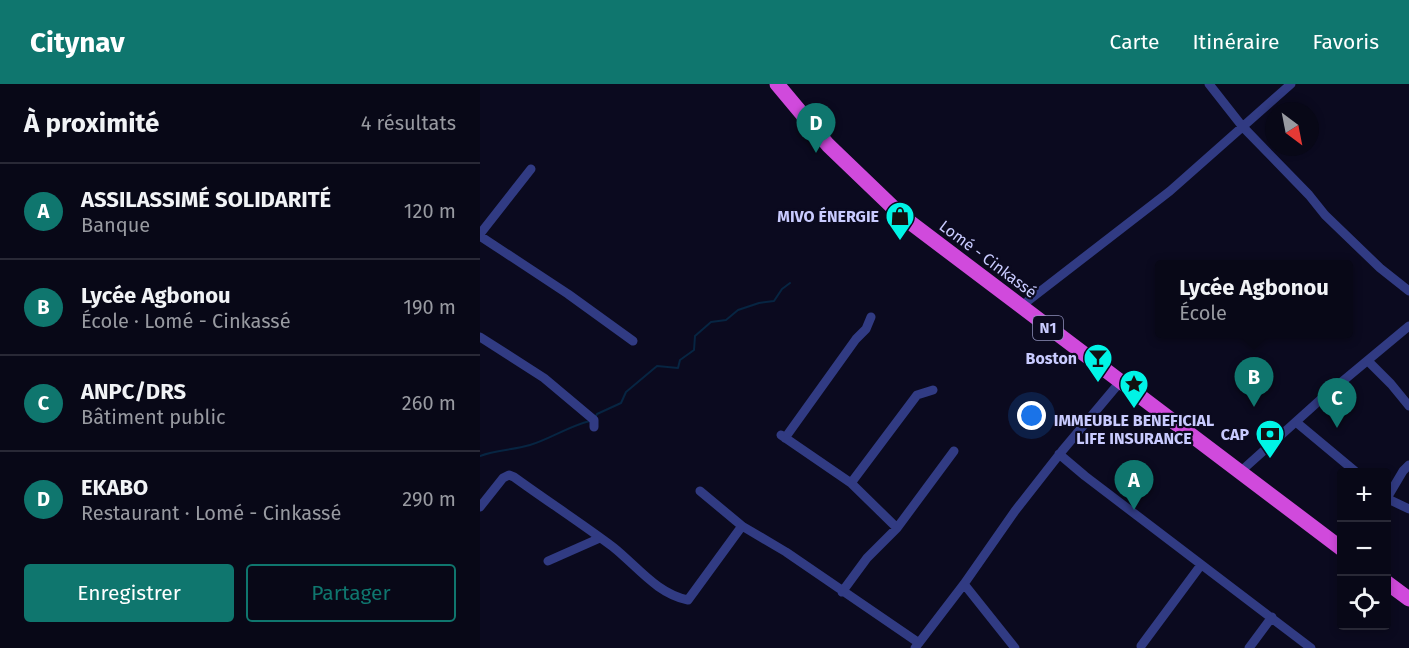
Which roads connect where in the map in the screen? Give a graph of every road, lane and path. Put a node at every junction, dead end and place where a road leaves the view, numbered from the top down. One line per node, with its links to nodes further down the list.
1 (777, 84): 8 (highway, Lomé - Cinkassé / N1)
2 (1209, 84): 4 (street)
3 (1292, 84): 4 (street)
4 (1242, 126): 7 (street); 8 (street)
5 (531, 169): 6 (street)
6 (480, 235): 12 (street)
7 (1409, 291)
8 (1020, 307): 14 (highway, Lomé - Cinkassé / N1)
9 (871, 316): 24 (street)
10 (1409, 326): 13 (street)
11 (480, 338): 18 (street)
12 (633, 341)
13 (1368, 361): 16 (street); 17 (street)
14 (1120, 382): 20 (street); 23 (highway, Lomé - Cinkassé / N1)
15 (933, 390): 24 (street)
16 (1409, 406)
17 (1296, 422): 22 (street); 23 (street)
18 (594, 427)
19 (954, 451): 31 (street)
20 (1059, 454): 35 (street); 36 (street)
21 (1409, 465): 26 (street)
22 (1351, 468)
23 (1240, 472): 33 (highway, Lomé - Cinkassé / N1)
24 (850, 483): 31 (street)
25 (700, 490): 30 (street)
26 (1391, 492)
27 (1391, 500): 29 (street)
28 (480, 507): 32 (street)
29 (1409, 509)
30 (742, 526): 32 (street); 38 (street)
31 (897, 528): 38 (street)
32 (600, 538): 34 (street)
33 (1337, 546)
34 (548, 561)
35 (1201, 565): 40 (street); 42 (street)
36 (964, 584): 41 (street); 43 (street)
37 (1391, 586): 39 (highway)
38 (842, 592): 41 (street)
39 (1409, 599)
40 (1272, 617): 44 (street); 45 (street)
41 (917, 645)
42 (1141, 646)
43 (1015, 648)
44 (1249, 648)
45 (1311, 648)

